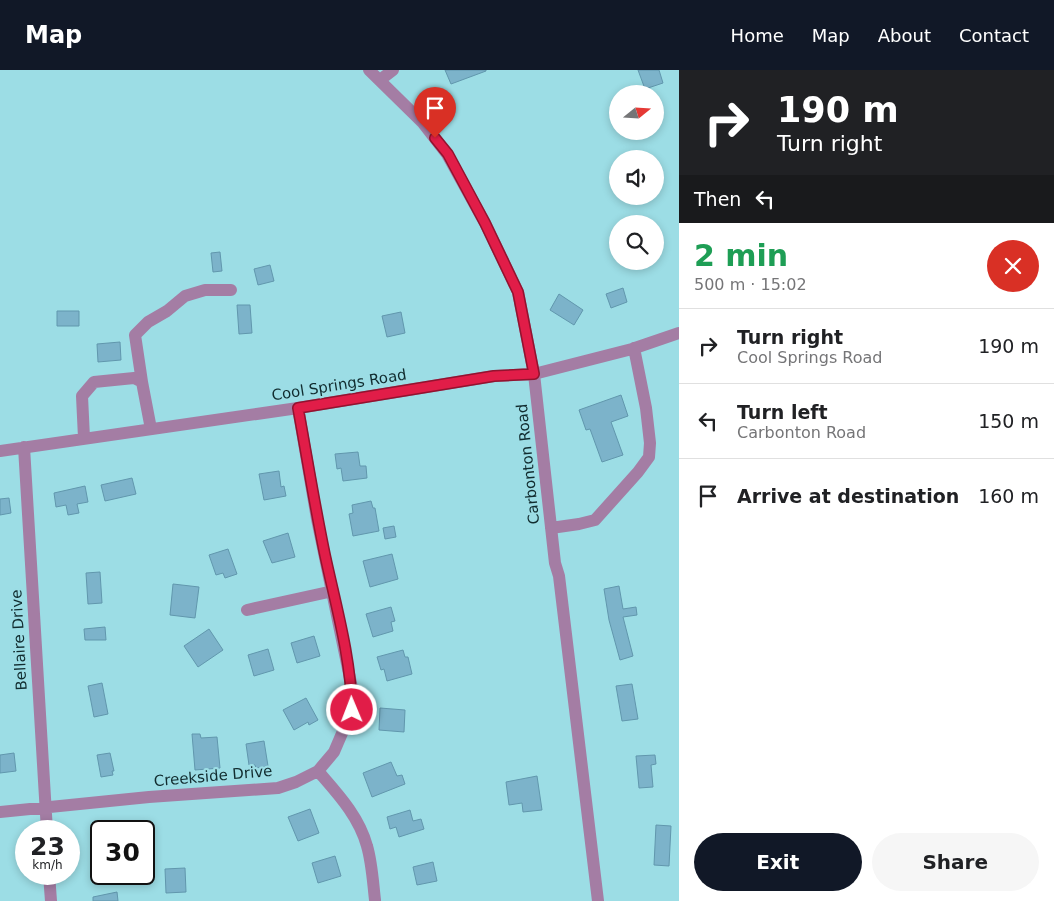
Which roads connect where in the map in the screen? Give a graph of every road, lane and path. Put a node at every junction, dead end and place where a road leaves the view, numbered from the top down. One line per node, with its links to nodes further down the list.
1 (369, 70): 3 (street, Carbonton Road)
2 (393, 70): 3 (street)
3 (380, 80): 7 (street, Carbonton Road)
4 (231, 290): 8 (street)
5 (679, 333): 6 (street, Cool Springs Road)
6 (634, 348): 7 (street, Cool Springs Road); 14 (street)
7 (534, 374): 9 (street, Cool Springs Road); 14 (street, Carbonton Road)
8 (142, 382): 10 (street); 11 (street)
9 (298, 408): 10 (street, Cool Springs Road); 15 (street, Creekside Drive)
10 (151, 429): 11 (street, Cool Springs Road)
11 (84, 438): 12 (street, Cool Springs Road)
12 (24, 447): 13 (street, Cool Springs Road); 18 (street, Bellaire Drive)
13 (0, 451)
14 (551, 528): 24 (street, Carbonton Road)
15 (333, 591): 16 (street); 17 (street, Creekside Drive)
16 (247, 610)
17 (318, 771): 18 (street, Creekside Drive); 22 (street)
18 (45, 808): 19 (street, Creekside Drive); 20 (street, Bellaire Drive)
19 (0, 812)
20 (46, 820)
21 (50, 885): 23 (street)
22 (375, 900)
23 (51, 901)
24 (598, 901)

